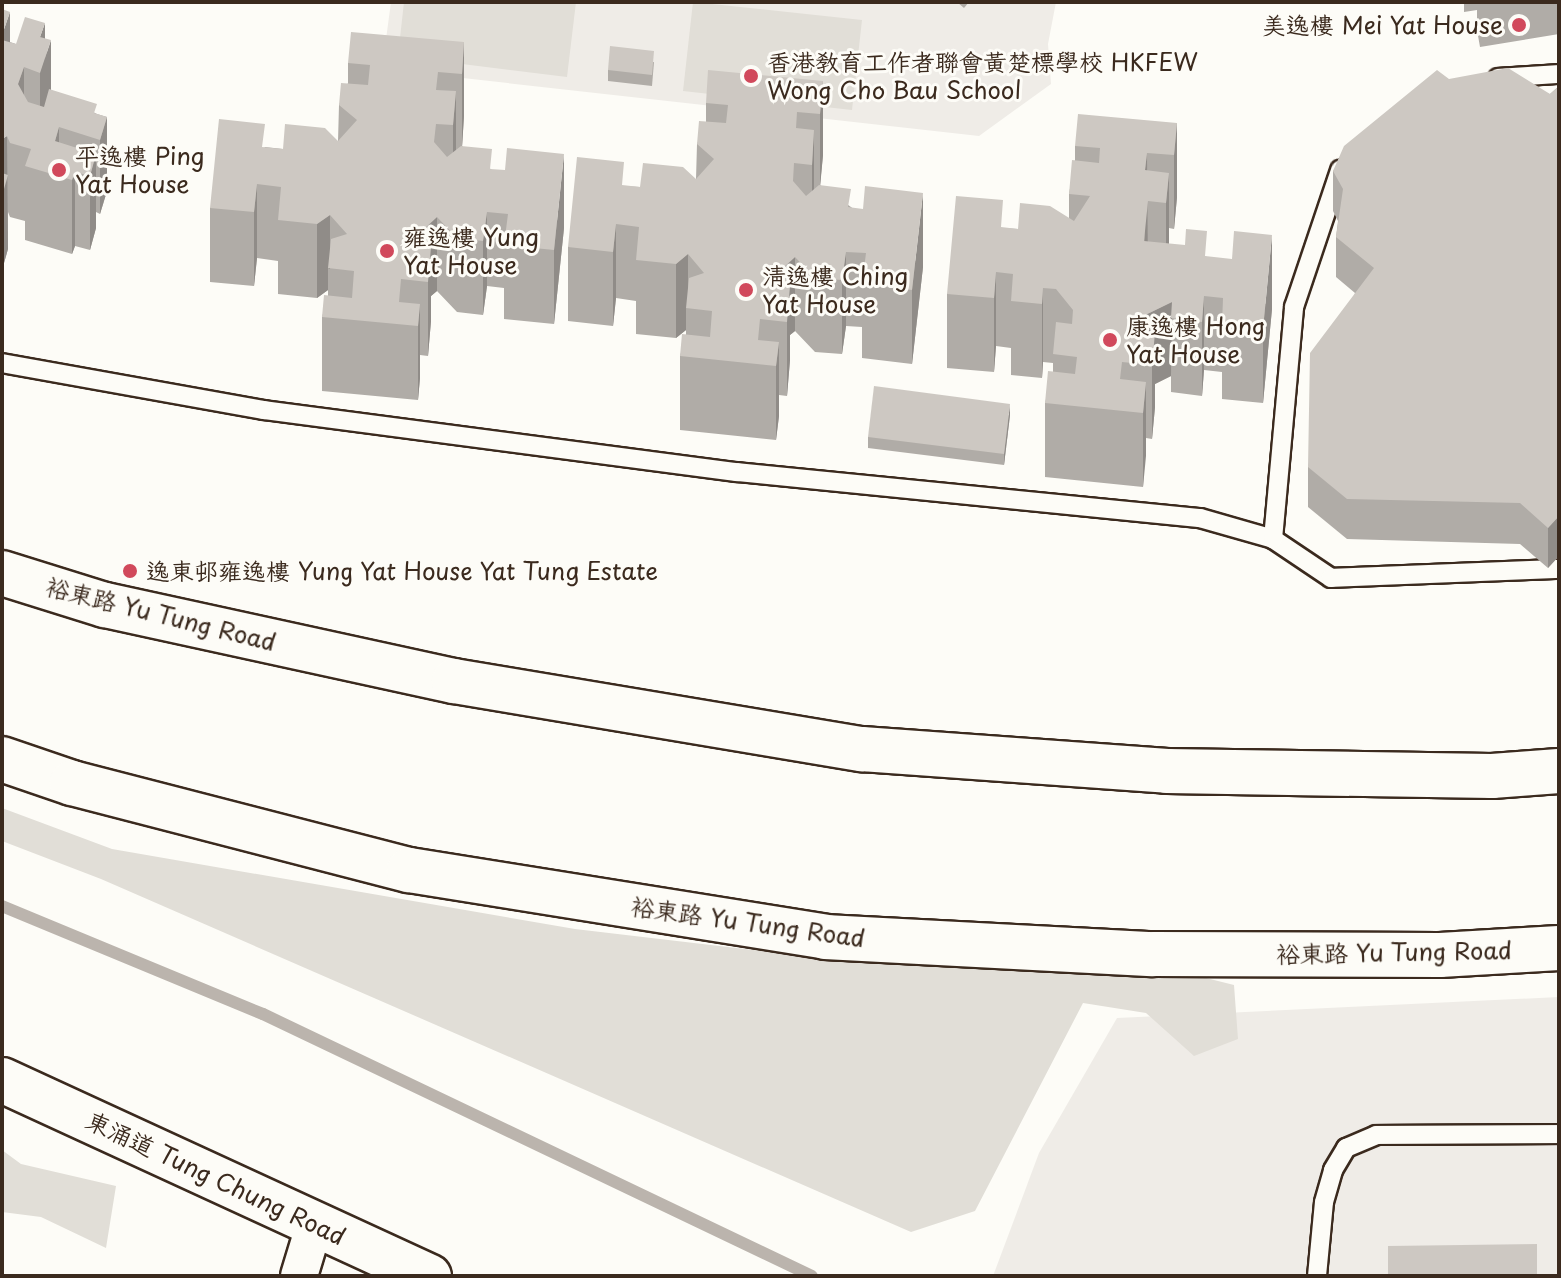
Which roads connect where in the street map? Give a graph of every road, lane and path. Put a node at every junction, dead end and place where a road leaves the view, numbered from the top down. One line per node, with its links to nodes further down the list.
1 (1559, 74): 2 (lane)
2 (1485, 79)
3 (1351, 151): 5 (lane)
4 (2, 363): 5 (lane)
5 (1273, 539): 6 (lane)
6 (1559, 569)
7 (2, 573): 9 (main road, 裕東路 Yu Tung Road)
8 (2, 759): 10 (main road, 裕東路 Yu Tung Road)
9 (1559, 771)
10 (1559, 948)
11 (2, 1080): 13 (main road, 東涌道 Tung Chung Road)
12 (1559, 1134): 16 (lane)
13 (315, 1223): 14 (street); 15 (main road, 東涌道 Tung Chung Road)
14 (299, 1276)
15 (429, 1276)
16 (1317, 1276)

